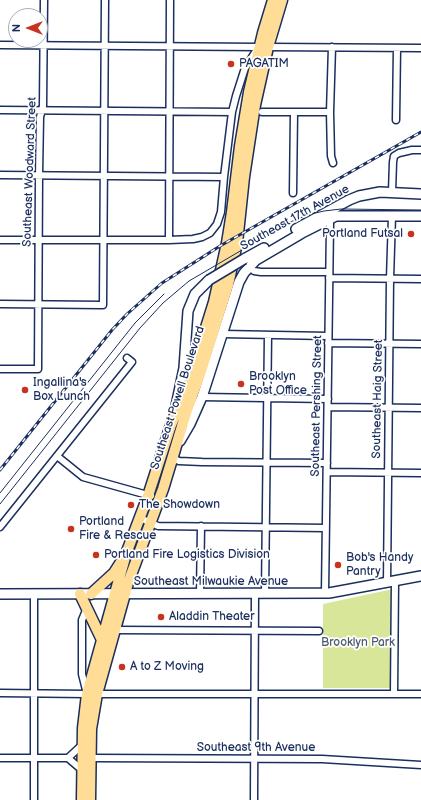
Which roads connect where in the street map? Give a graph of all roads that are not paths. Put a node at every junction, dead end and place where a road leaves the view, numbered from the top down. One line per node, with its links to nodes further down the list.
1 (105, 0): 6 (street)
2 (170, 0): 7 (street)
3 (273, 0): 8 (main road, Southeast Powell Boulevard)
4 (282, 0): 8 (main road, Southeast Powell Boulevard)
5 (48, 45): 6 (street)
6 (105, 45): 7 (street); 15 (street)
7 (169, 46): 8 (street); 16 (street)
8 (264, 47): 9 (street); 17 (street); 58 (main road, Southeast Powell Boulevard); 59 (main road, Southeast Powell Boulevard)
9 (332, 47): 11 (street); 20 (street)
10 (44, 48): 14 (street, Southeast Woodward Street)
11 (397, 48): 12 (street); 21 (street)
12 (421, 48)
13 (0, 110): 14 (street)
14 (42, 110): 15 (street); 25 (street, Southeast Woodward Street)
15 (105, 110): 16 (street); 26 (street)
16 (169, 111): 17 (street); 27 (street)
17 (232, 112): 28 (street)
18 (262, 112): 19 (street)
19 (294, 112): 20 (street); 30 (street)
20 (330, 112): 23 (street)
21 (396, 120)
22 (421, 150): 29 (street)
23 (333, 163)
24 (0, 175): 25 (street)
25 (39, 175): 26 (street); 36 (street, Southeast Woodward Street)
26 (104, 175): 27 (street); 37 (street)
27 (169, 176): 28 (street); 38 (street)
28 (224, 177): 38 (street)
29 (392, 192): 31 (street, Southeast 17th Avenue); 39 (street, Southeast 17th Avenue)
30 (293, 193)
31 (421, 194)
32 (392, 216): 33 (street, Southeast 17th Avenue); 34 (street, Southeast 17th Avenue); 41 (street, Southeast Haig Street)
33 (421, 216)
34 (329, 219): 39 (street, Southeast 17th Avenue); 40 (street, Southeast Pershing Street)
35 (0, 240): 36 (street)
36 (39, 240): 37 (street); 44 (street, Southeast Woodward Street)
37 (104, 240): 38 (street); 44 (street)
38 (169, 240)
39 (246, 263): 40 (street); 45 (street); 58 (street, Southeast 17th Avenue, bridge)
40 (329, 275): 41 (street); 47 (street, Southeast Pershing Street)
41 (390, 279): 42 (street); 48 (street, Southeast Haig Street)
42 (421, 279)
43 (0, 304): 44 (street)
44 (39, 305): 51 (street, Southeast Woodward Street)
45 (222, 334): 46 (street); 52 (street)
46 (268, 335): 47 (street); 53 (street)
47 (328, 340): 48 (street); 54 (street, Southeast Pershing Street)
48 (390, 344): 49 (street); 56 (street, Southeast Haig Street)
49 (421, 344)
50 (127, 358): 60 (street)
51 (0, 369)
52 (202, 397): 53 (street); 59 (street)
53 (267, 398): 54 (street); 61 (street)
54 (328, 399): 55 (street, Southeast Pershing Street)
55 (328, 407): 56 (street); 62 (street, Southeast Pershing Street)
56 (389, 408): 57 (street); 64 (street, Southeast Haig Street)
57 (421, 408)
58 (171, 426): 66 (main road, Southeast Powell Boulevard)
59 (173, 454): 61 (street); 67 (main road, Southeast Powell Boulevard)
60 (57, 456): 66 (street); 71 (street)
61 (266, 462): 62 (street); 72 (street)
62 (327, 463): 63 (street, Southeast Pershing Street)
63 (327, 472): 64 (street); 73 (street, Southeast Pershing Street)
64 (388, 473): 65 (street); 76 (street, Southeast Haig Street)
65 (421, 473)
66 (148, 496): 67 (street); 68 (main road, Southeast Powell Boulevard)
67 (159, 499): 69 (main road, Southeast Powell Boulevard)
68 (140, 518): 69 (street); 74 (main road, Southeast Powell Boulevard)
69 (151, 523): 70 (street); 82 (main road, Southeast Powell Boulevard)
70 (201, 526): 72 (street); 83 (street)
71 (0, 527)
72 (266, 528): 73 (street); 85 (street)
73 (326, 528): 77 (street, Southeast Pershing Street)
74 (126, 554): 81 (main road); 82 (main road, Southeast Powell Boulevard)
75 (421, 576): 76 (street, Southeast Milwaukie Avenue)
76 (391, 582): 77 (street, Southeast Milwaukie Avenue); 95 (street, Southeast Haig Street)
77 (325, 593): 85 (street, Southeast Milwaukie Avenue)
78 (0, 594): 79 (street, Southeast Milwaukie Avenue)
79 (34, 594): 80 (street, Southeast Milwaukie Avenue); 93 (street)
80 (80, 594): 81 (street, Southeast Milwaukie Avenue); 86 (main road)
81 (91, 594): 82 (street, Southeast Milwaukie Avenue)
82 (120, 594): 83 (street, Southeast Milwaukie Avenue); 87 (main road, Southeast Powell Boulevard); 90 (main road, Southeast Powell Boulevard)
83 (200, 594): 84 (street, Southeast Milwaukie Avenue)
84 (255, 594): 85 (street, Southeast Milwaukie Avenue); 88 (street)
85 (265, 594)
86 (87, 608): 90 (main road); 91 (street)
87 (115, 630): 88 (street); 91 (main road, Southeast Powell Boulevard)
88 (254, 631): 89 (street); 94 (street)
89 (319, 631)
90 (102, 640): 91 (main road, Southeast Powell Boulevard)
91 (91, 690): 93 (street); 94 (street); 97 (main road, Southeast Powell Boulevard); 101 (main road, Southeast Powell Boulevard)
92 (0, 693): 93 (street)
93 (35, 693): 99 (street)
94 (254, 694): 95 (street); 102 (street)
95 (394, 694): 96 (street)
96 (421, 694)
97 (82, 745): 100 (street); 104 (main road, Southeast Powell Boulevard)
98 (0, 758): 99 (street)
99 (35, 758): 100 (street); 105 (street)
100 (68, 758): 104 (street)
101 (91, 758): 102 (street, Southeast 9th Avenue); 107 (main road, Southeast Powell Boulevard)
102 (254, 759): 103 (street, Southeast 9th Avenue); 108 (street)
103 (421, 765)
104 (82, 770): 106 (main road, Southeast Powell Boulevard)
105 (34, 800)
106 (82, 800)
107 (90, 800)
108 (254, 800)

